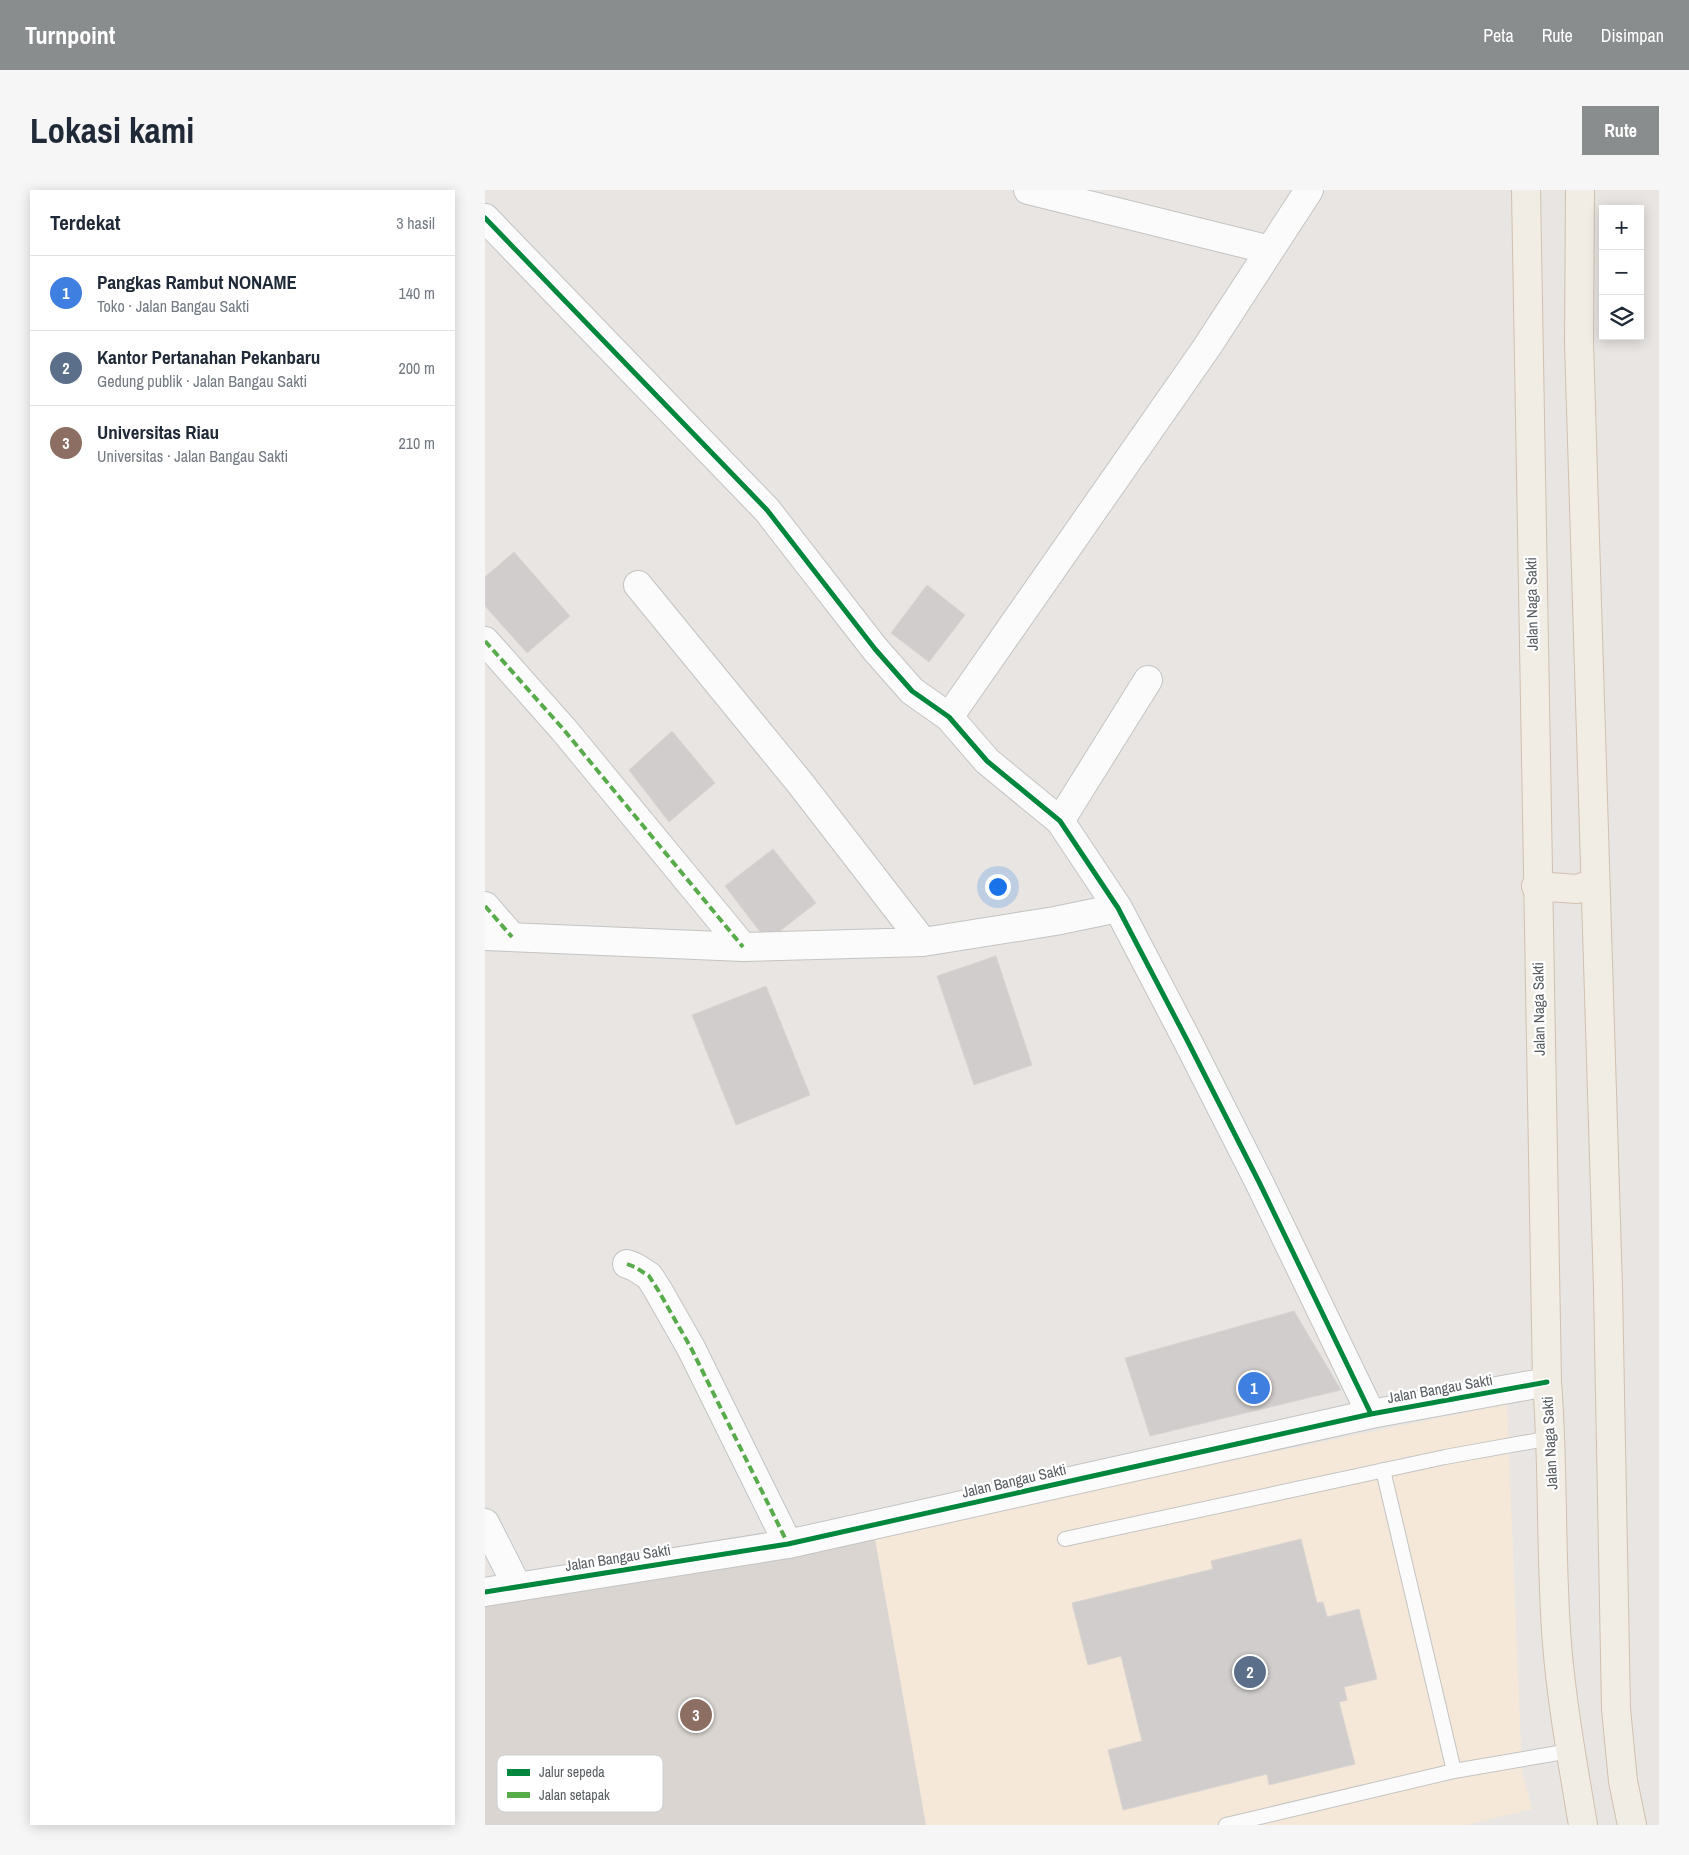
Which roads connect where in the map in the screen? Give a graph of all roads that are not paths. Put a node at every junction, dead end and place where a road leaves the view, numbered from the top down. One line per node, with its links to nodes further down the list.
1 (1028, 190): 6 (street)
2 (1309, 190): 6 (street)
3 (1525, 190): 13 (main road, Jalan Naga Sakti)
4 (1580, 190): 12 (main road)
5 (485, 218): 10 (street)
6 (1270, 250): 10 (street)
7 (638, 585): 18 (street)
8 (485, 641): 19 (street)
9 (1148, 680): 11 (street)
10 (949, 717): 11 (street)
11 (1060, 821): 15 (street)
12 (1595, 883): 13 (main road); 34 (main road)
13 (1536, 886): 21 (main road, Jalan Naga Sakti)
14 (485, 906): 17 (street)
15 (1118, 908): 18 (street); 22 (street)
16 (485, 936): 17 (street)
17 (512, 937): 19 (street)
18 (923, 942): 19 (street)
19 (743, 947)
20 (627, 1264): 27 (street)
21 (1547, 1382): 22 (street, Jalan Bangau Sakti); 23 (main road, Jalan Naga Sakti)
22 (1371, 1414): 27 (street, Jalan Bangau Sakti)
23 (1551, 1438): 24 (lane); 30 (main road, Jalan Naga Sakti)
24 (1383, 1470): 26 (lane); 31 (lane)
25 (485, 1524): 28 (street)
26 (1065, 1539)
27 (788, 1544): 28 (street, Jalan Bangau Sakti)
28 (517, 1586): 29 (street, Jalan Bangau Sakti)
29 (485, 1592)
30 (1570, 1751): 31 (lane); 33 (main road, Jalan Naga Sakti)
31 (1454, 1771): 32 (lane)
32 (1226, 1825)
33 (1583, 1825)
34 (1632, 1825)

